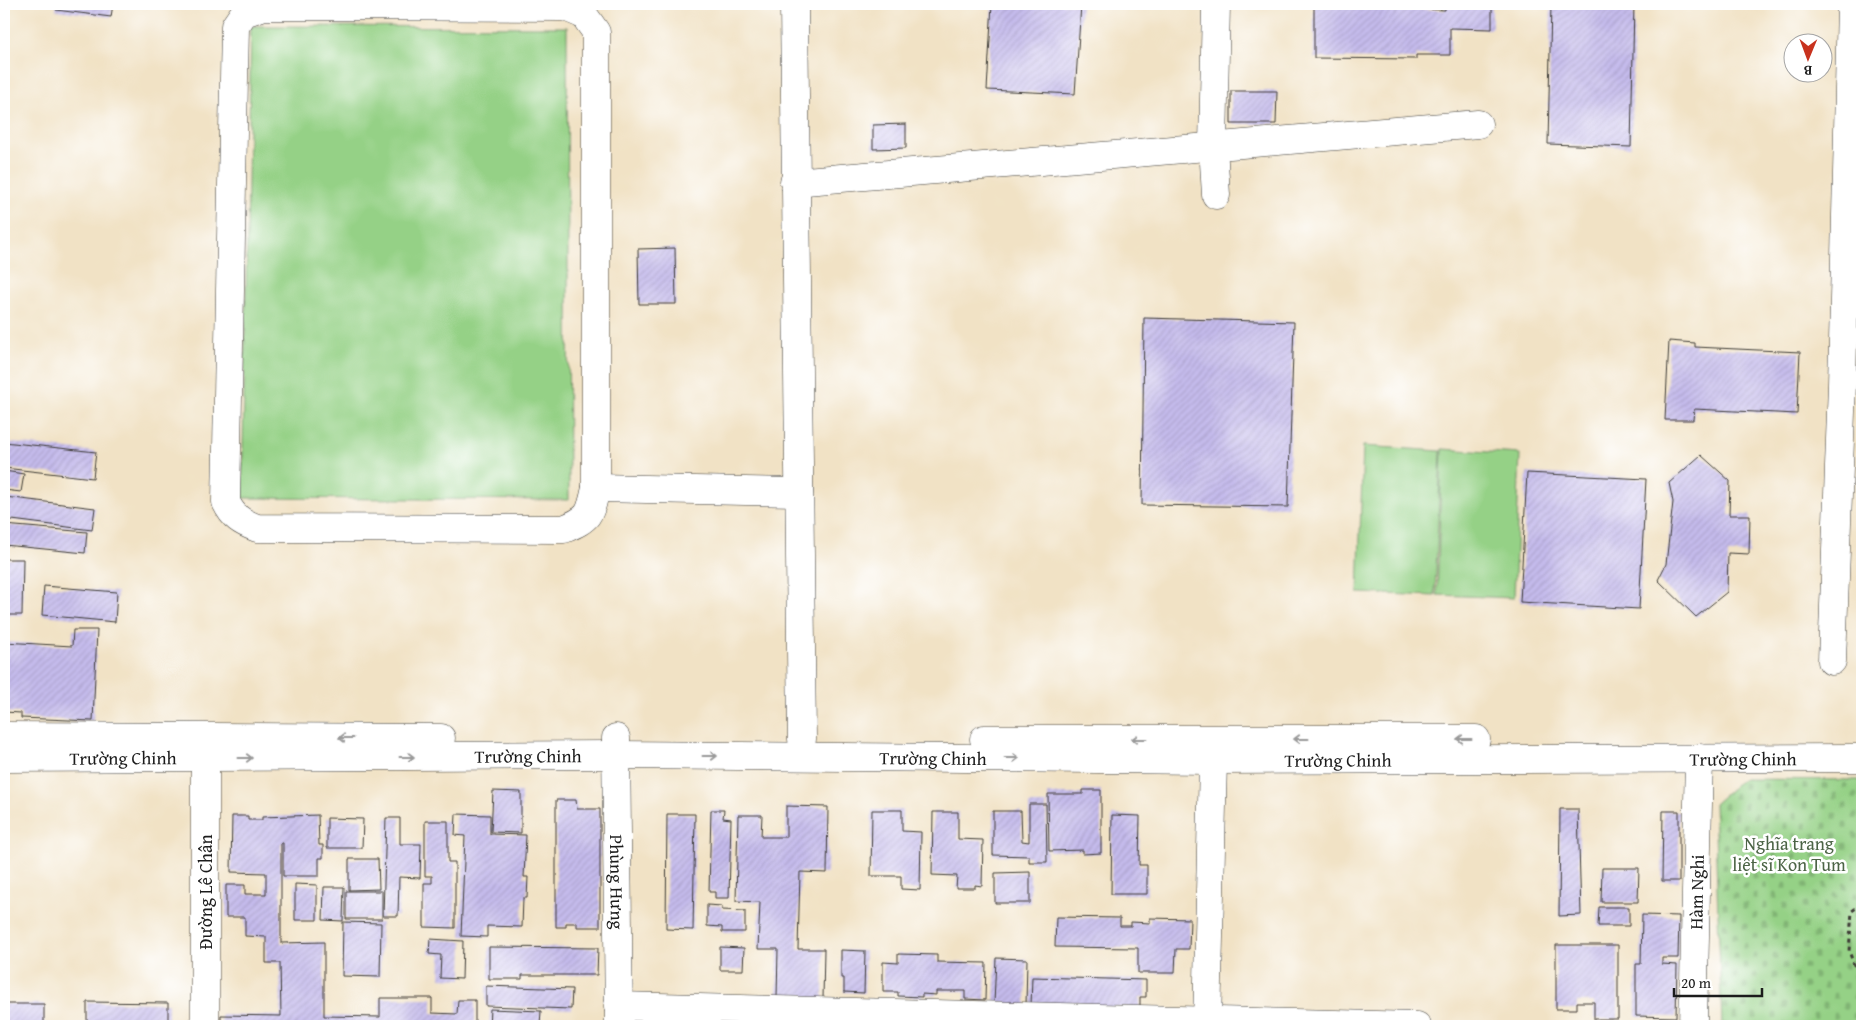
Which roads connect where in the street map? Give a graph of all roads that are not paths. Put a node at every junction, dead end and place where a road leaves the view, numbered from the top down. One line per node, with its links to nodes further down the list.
1 (794, 4): 6 (street)
2 (1216, 4): 5 (street)
3 (1851, 4): 10 (street)
4 (1478, 124): 5 (street)
5 (1213, 146): 6 (street); 7 (street)
6 (794, 182): 9 (street)
7 (1216, 195)
8 (596, 488): 8 (street); 9 (street)
9 (799, 492): 12 (street)
10 (1832, 661)
11 (4, 736): 14 (street, Trường Chinh, one-way to 11)
12 (802, 738): 13 (street, Trường Chinh, one-way to 12); 14 (street, Trường Chinh)
13 (1862, 740)
14 (616, 747): 16 (street, Trường Chinh, one-way to 14); 19 (street, Trường Chinh, one-way to 19); 20 (street, Phùng Hưng)
15 (4, 758): 16 (street, Trường Chinh)
16 (205, 758): 22 (street, Đường Lê Chân)
17 (1699, 758): 18 (street, Trường Chinh); 19 (street, Trường Chinh); 24 (street, Hàm Nghi)
18 (1862, 758)
19 (1212, 760): 21 (street)
20 (618, 1016): 21 (street)
21 (1207, 1024): 23 (street)
22 (205, 1026)
23 (1418, 1026)
24 (1693, 1026)

